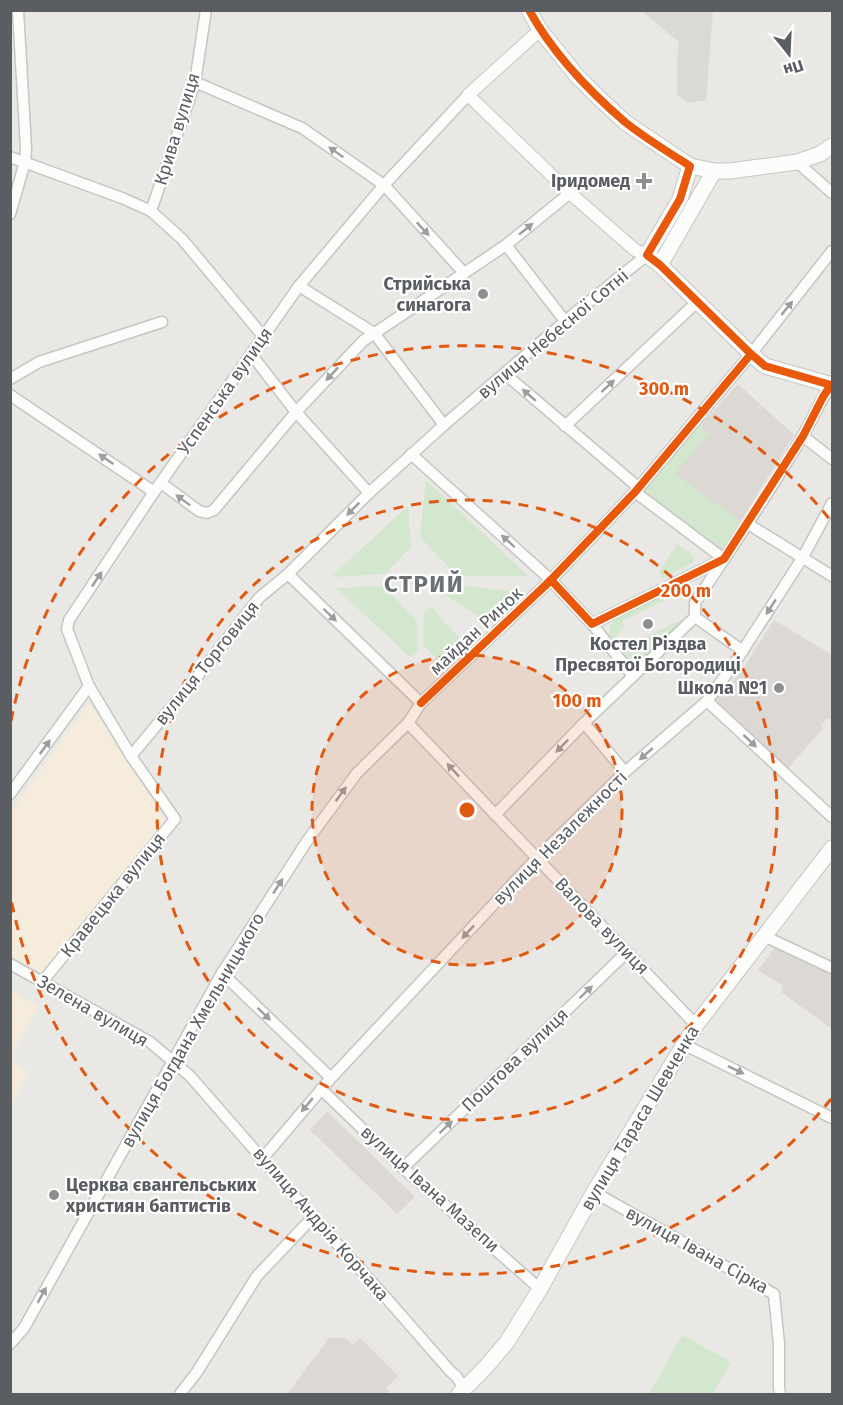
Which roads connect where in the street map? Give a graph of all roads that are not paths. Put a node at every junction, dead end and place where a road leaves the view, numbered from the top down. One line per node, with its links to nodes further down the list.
1 (18, 10): 9 (street)
2 (206, 10): 5 (street, Крива вулиця)
3 (529, 10): 4 (main road)
4 (540, 30): 6 (street, Успенська вулиця); 11 (main road)
5 (195, 82): 13 (street, one-way to 5); 16 (street, Крива вулиця)
6 (468, 95): 13 (street, Успенська вулиця); 14 (street)
7 (832, 146): 10 (main road)
8 (10, 157): 9 (street)
9 (26, 162): 16 (street); 17 (street)
10 (797, 162): 12 (main road); 15 (street)
11 (690, 166): 12 (main road); 20 (main road, вулиця Небесної Сотні)
12 (714, 171): 21 (main road)
13 (384, 185): 22 (street, one-way to 22); 23 (street, Успенська вулиця)
14 (570, 193): 18 (street, one-way to 14); 20 (street)
15 (832, 193)
16 (151, 211): 28 (street)
17 (10, 214)
18 (506, 245): 22 (street); 25 (street)
19 (832, 251): 30 (street, майдан Ринок, one-way to 19)
20 (647, 255): 21 (main road); 25 (street, вулиця Небесної Сотні)
21 (660, 265): 24 (main road)
22 (464, 273): 27 (street)
23 (299, 286): 27 (street); 28 (street, Успенська вулиця)
24 (697, 302): 30 (main road); 37 (street, one-way to 24)
25 (565, 321): 31 (street, вулиця Небесної Сотні)
26 (162, 322): 32 (street)
27 (374, 333): 35 (street, one-way to 35); 36 (street)
28 (263, 336): 29 (street, Успенська вулиця)
29 (250, 354): 35 (street); 41 (street, Успенська вулиця)
30 (751, 354): 33 (main road); 42 (street, майдан Ринок)
31 (504, 374): 36 (street, вулиця Небесної Сотні); 37 (street, one-way to 31)
32 (10, 379)
33 (832, 385): 38 (street)
34 (10, 395): 41 (street, one-way to 34)
35 (296, 412): 41 (street, one-way to 41); 43 (street)
36 (444, 425): 39 (street, вулиця Небесної Сотні)
37 (565, 426): 42 (street)
38 (803, 436): 40 (street); 45 (street)
39 (411, 454): 43 (street); 50 (street, one-way to 39)
40 (832, 459)
41 (158, 488): 55 (street, Успенська вулиця, one-way to 41)
42 (637, 489): 47 (street); 50 (street, майдан Ринок)
43 (369, 492): 48 (street, one-way to 48)
44 (832, 503): 46 (street, вулиця Незалежності)
45 (748, 524): 46 (street); 47 (street)
46 (803, 557): 49 (street); 53 (street, вулиця Незалежності, one-way to 53)
47 (724, 559): 51 (street); 52 (street)
48 (288, 574): 57 (street, one-way to 57); 60 (street, вулиця Торговиця)
49 (832, 576)
50 (551, 580): 52 (street); 57 (street, майдан Ринок)
51 (694, 616): 53 (street); 54 (street)
52 (592, 624): 54 (street)
53 (743, 651): 56 (street, вулиця Незалежності)
54 (633, 676): 59 (street)
55 (89, 686): 60 (street, Кравецька вулиця); 62 (street, one-way to 55)
56 (707, 701): 61 (street, вулиця Незалежності, one-way to 61); 64 (street, one-way to 64)
57 (421, 703): 58 (street, вулиця Богдана Хмельницького)
58 (408, 723): 63 (street, Валова вулиця, one-way to 58); 71 (street, вулиця Богдана Хмельницького, one-way to 58)
59 (584, 723): 61 (street); 63 (street, one-way to 63)
60 (131, 756): 72 (street, Кравецька вулиця)
61 (625, 772): 66 (street, вулиця Незалежності)
62 (10, 794)
63 (495, 815): 66 (street, Валова вулиця)
64 (832, 817)
65 (832, 848): 67 (main road, вулиця Тараса Шевченка)
66 (537, 858): 68 (street, Валова вулиця); 76 (street, вулиця Незалежності, one-way to 76)
67 (764, 936): 70 (street); 73 (main road, вулиця Тараса Шевченка)
68 (626, 953): 73 (street, Валова вулиця); 80 (street, Поштова вулиця, one-way to 68)
69 (10, 964): 72 (street, Зелена вулиця)
70 (832, 968)
71 (222, 973): 75 (street, вулиця Богдана Хмельницького); 76 (street, one-way to 76)
72 (42, 982): 75 (street, Зелена вулиця)
73 (696, 1025): 74 (main road, вулиця Тараса Шевченка)
74 (683, 1044): 78 (street, one-way to 78); 81 (main road, вулиця Тараса Шевченка)
75 (173, 1062): 79 (street, вулиця Андрія Корчака); 84 (street, вулиця Богдана Хмельницького, one-way to 75)
76 (331, 1078): 77 (street, вулиця Незалежності)
77 (321, 1089): 79 (street, вулиця Незалежності, one-way to 79); 80 (street, вулиця Івана Мазепи)
78 (832, 1118)
79 (262, 1158): 82 (street, вулиця Андрія Корчака)
80 (404, 1168): 83 (street, вулиця Івана Мазепи)
81 (594, 1192): 83 (main road, вулиця Тараса Шевченка); 87 (street, вулиця Івана Сірка)
82 (313, 1217): 85 (street, вулиця Андрія Корчака); 86 (street)
83 (540, 1288): 85 (main road, вулиця Тараса Шевченка)
84 (10, 1344)
85 (462, 1392)
86 (180, 1395)
87 (780, 1395)

